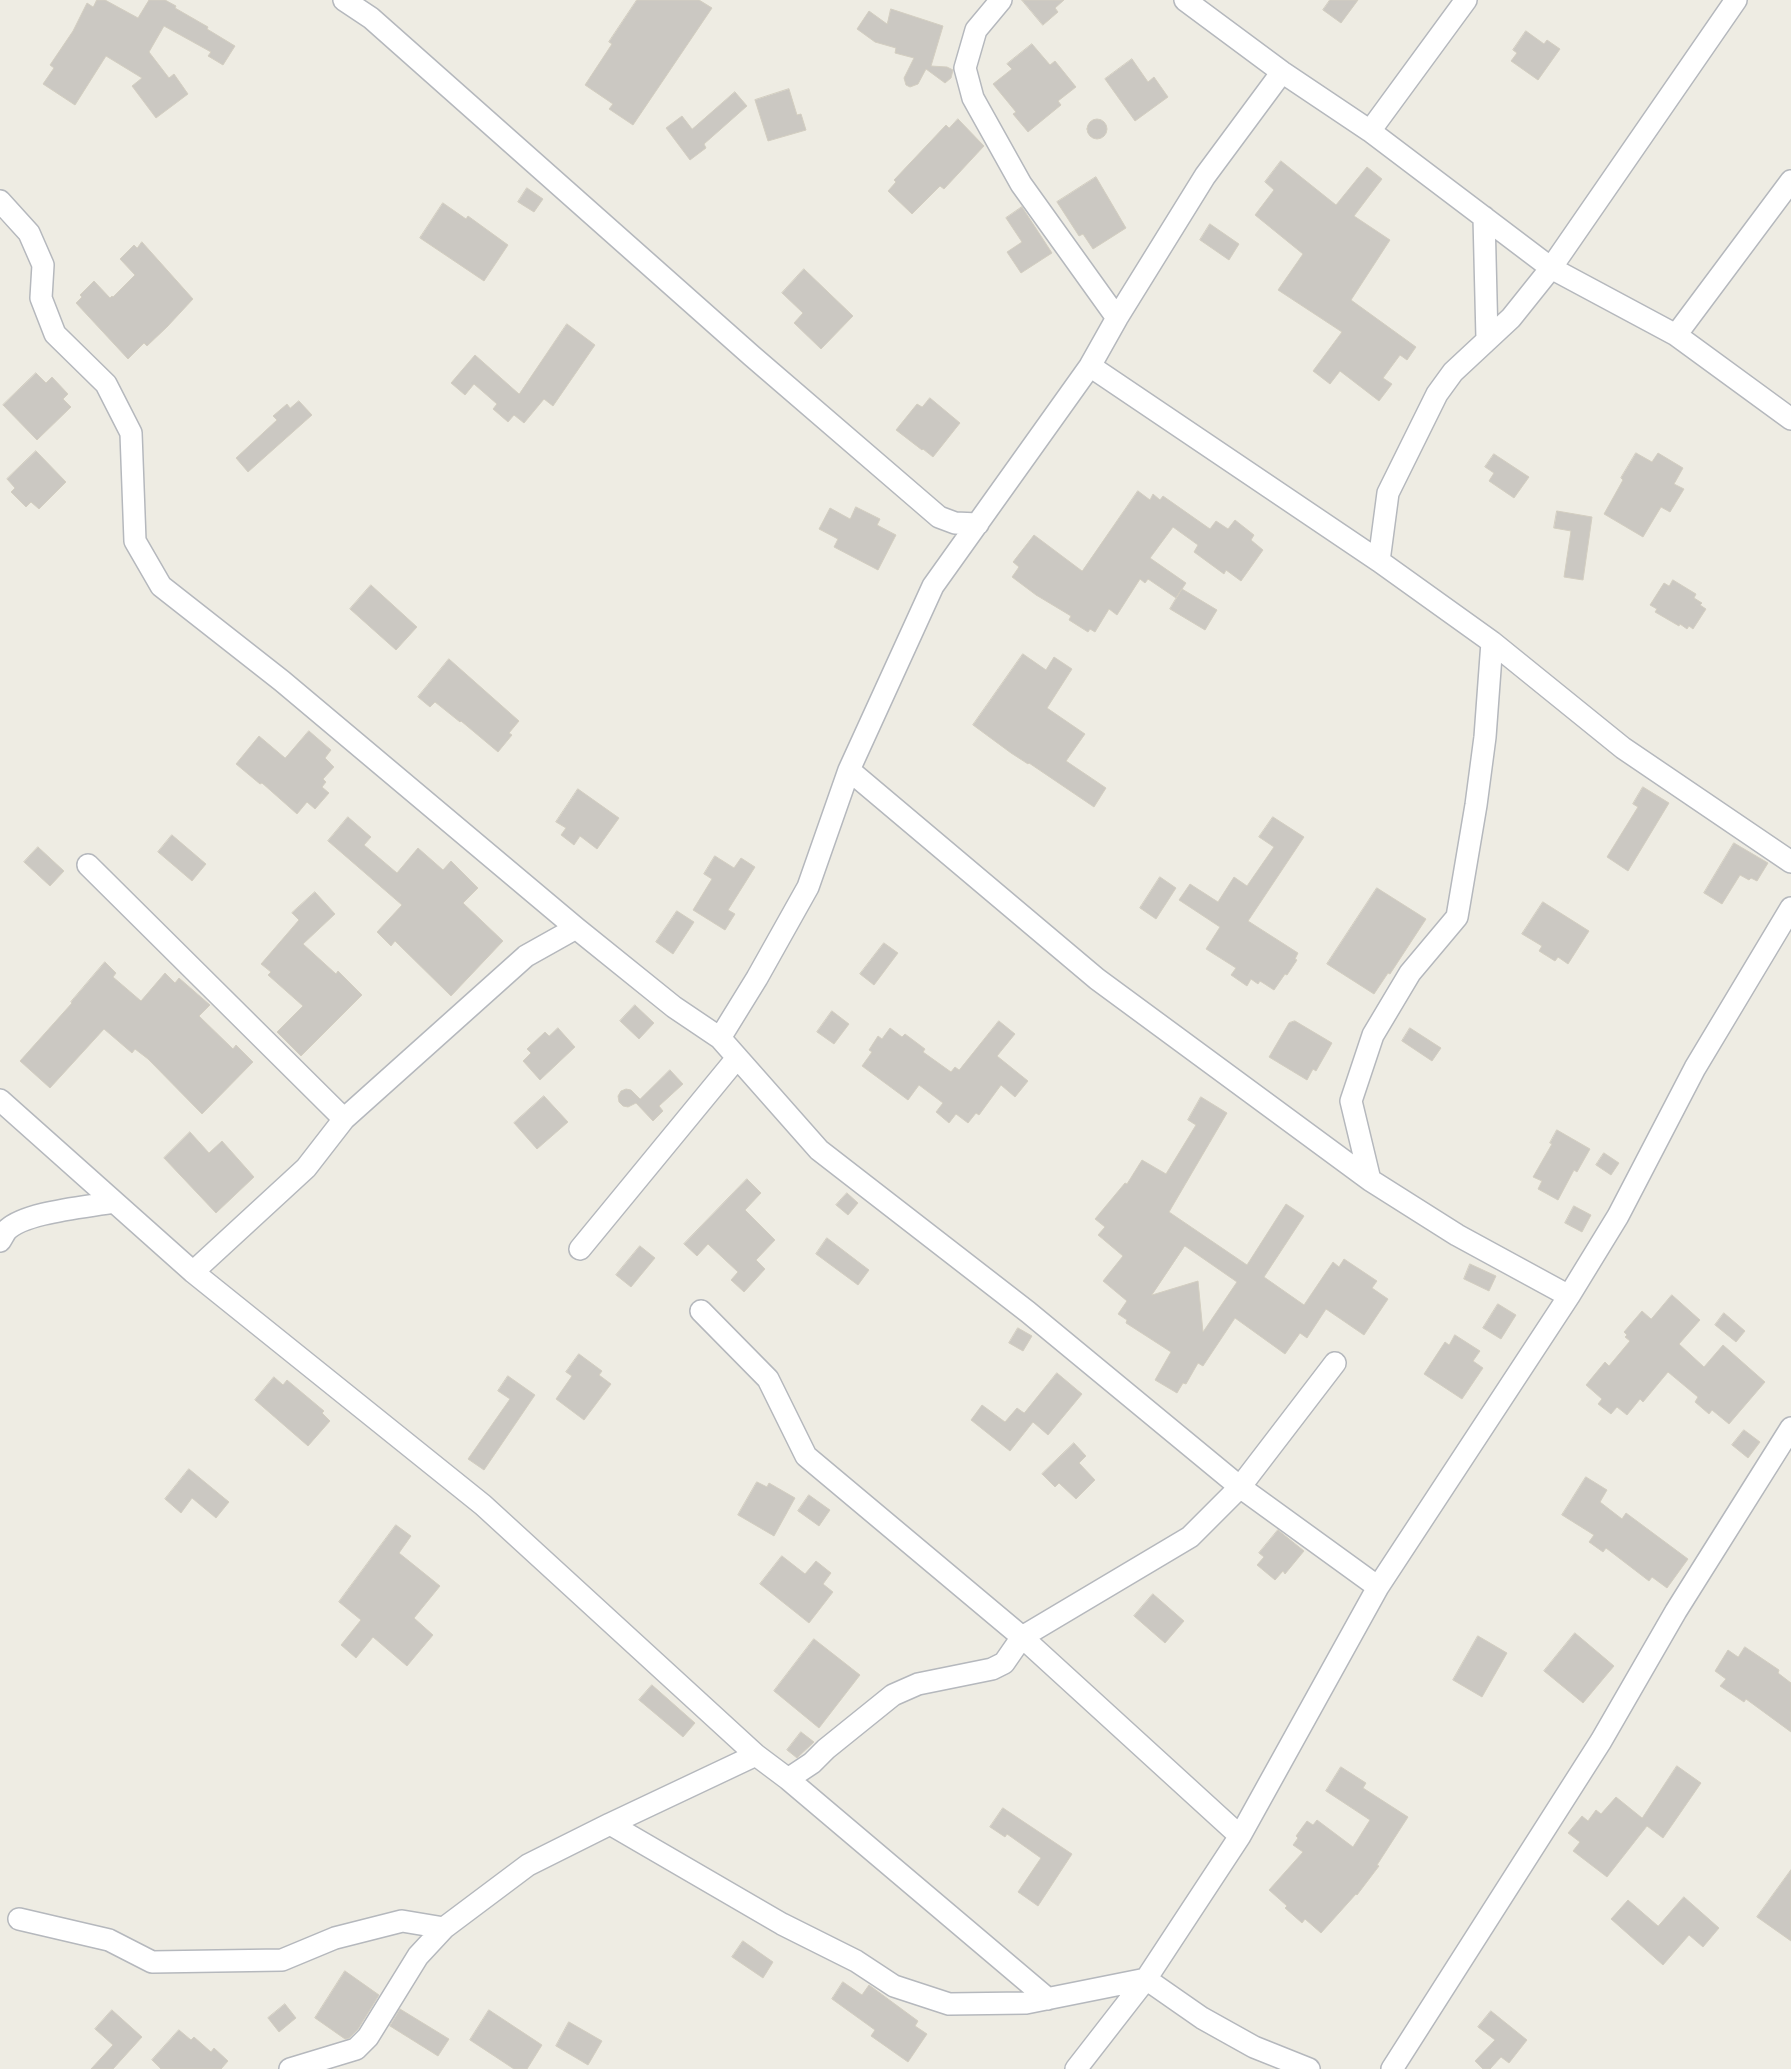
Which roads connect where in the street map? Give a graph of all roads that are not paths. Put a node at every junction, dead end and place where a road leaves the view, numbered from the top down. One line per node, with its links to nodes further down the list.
1 (344, 0): 17 (street)
2 (1001, 0): 12 (street)
3 (1185, 0): 6 (street)
4 (1466, 0): 7 (street)
5 (1736, 0): 11 (street)
6 (1282, 72): 7 (street); 12 (street)
7 (1370, 131): 10 (street)
8 (1791, 181): 13 (street)
9 (0, 201): 24 (street)
10 (1484, 217): 11 (street); 14 (street)
11 (1551, 268): 13 (street); 14 (street)
12 (1117, 318): 15 (street)
13 (1676, 335): 16 (street)
14 (1487, 340): 18 (street)
15 (1090, 366): 17 (street); 18 (street)
16 (1791, 419)
17 (978, 524): 20 (street)
18 (1379, 561): 19 (street)
19 (1492, 642): 21 (street); 29 (street)
20 (849, 770): 25 (street); 29 (street)
21 (1791, 862)
22 (88, 865): 28 (street)
23 (1791, 908): 34 (street)
24 (576, 928): 25 (street); 28 (street)
25 (720, 1038): 26 (street)
26 (738, 1058): 32 (street); 38 (street)
27 (0, 1100): 30 (street)
28 (344, 1120): 33 (street)
29 (1370, 1180): 34 (street)
30 (114, 1202): 31 (street); 33 (street)
31 (0, 1241)
32 (580, 1249)
33 (193, 1272): 41 (street)
34 (1569, 1296): 39 (street)
35 (701, 1311): 40 (street)
36 (1335, 1363): 38 (street)
37 (1791, 1428): 52 (street)
38 (1240, 1487): 39 (street); 40 (street)
39 (1378, 1587): 44 (street)
40 (1022, 1637): 42 (street); 44 (street)
41 (756, 1756): 42 (street); 43 (street)
42 (788, 1779): 48 (street)
43 (610, 1824): 46 (street); 48 (street)
44 (1240, 1836): 47 (street)
45 (19, 1919): 46 (street)
46 (444, 1928): 49 (street)
47 (1146, 1979): 48 (street); 50 (street); 51 (street)
48 (1048, 1999)
49 (290, 2069)
50 (1076, 2069)
51 (1308, 2069)
52 (1392, 2069)

